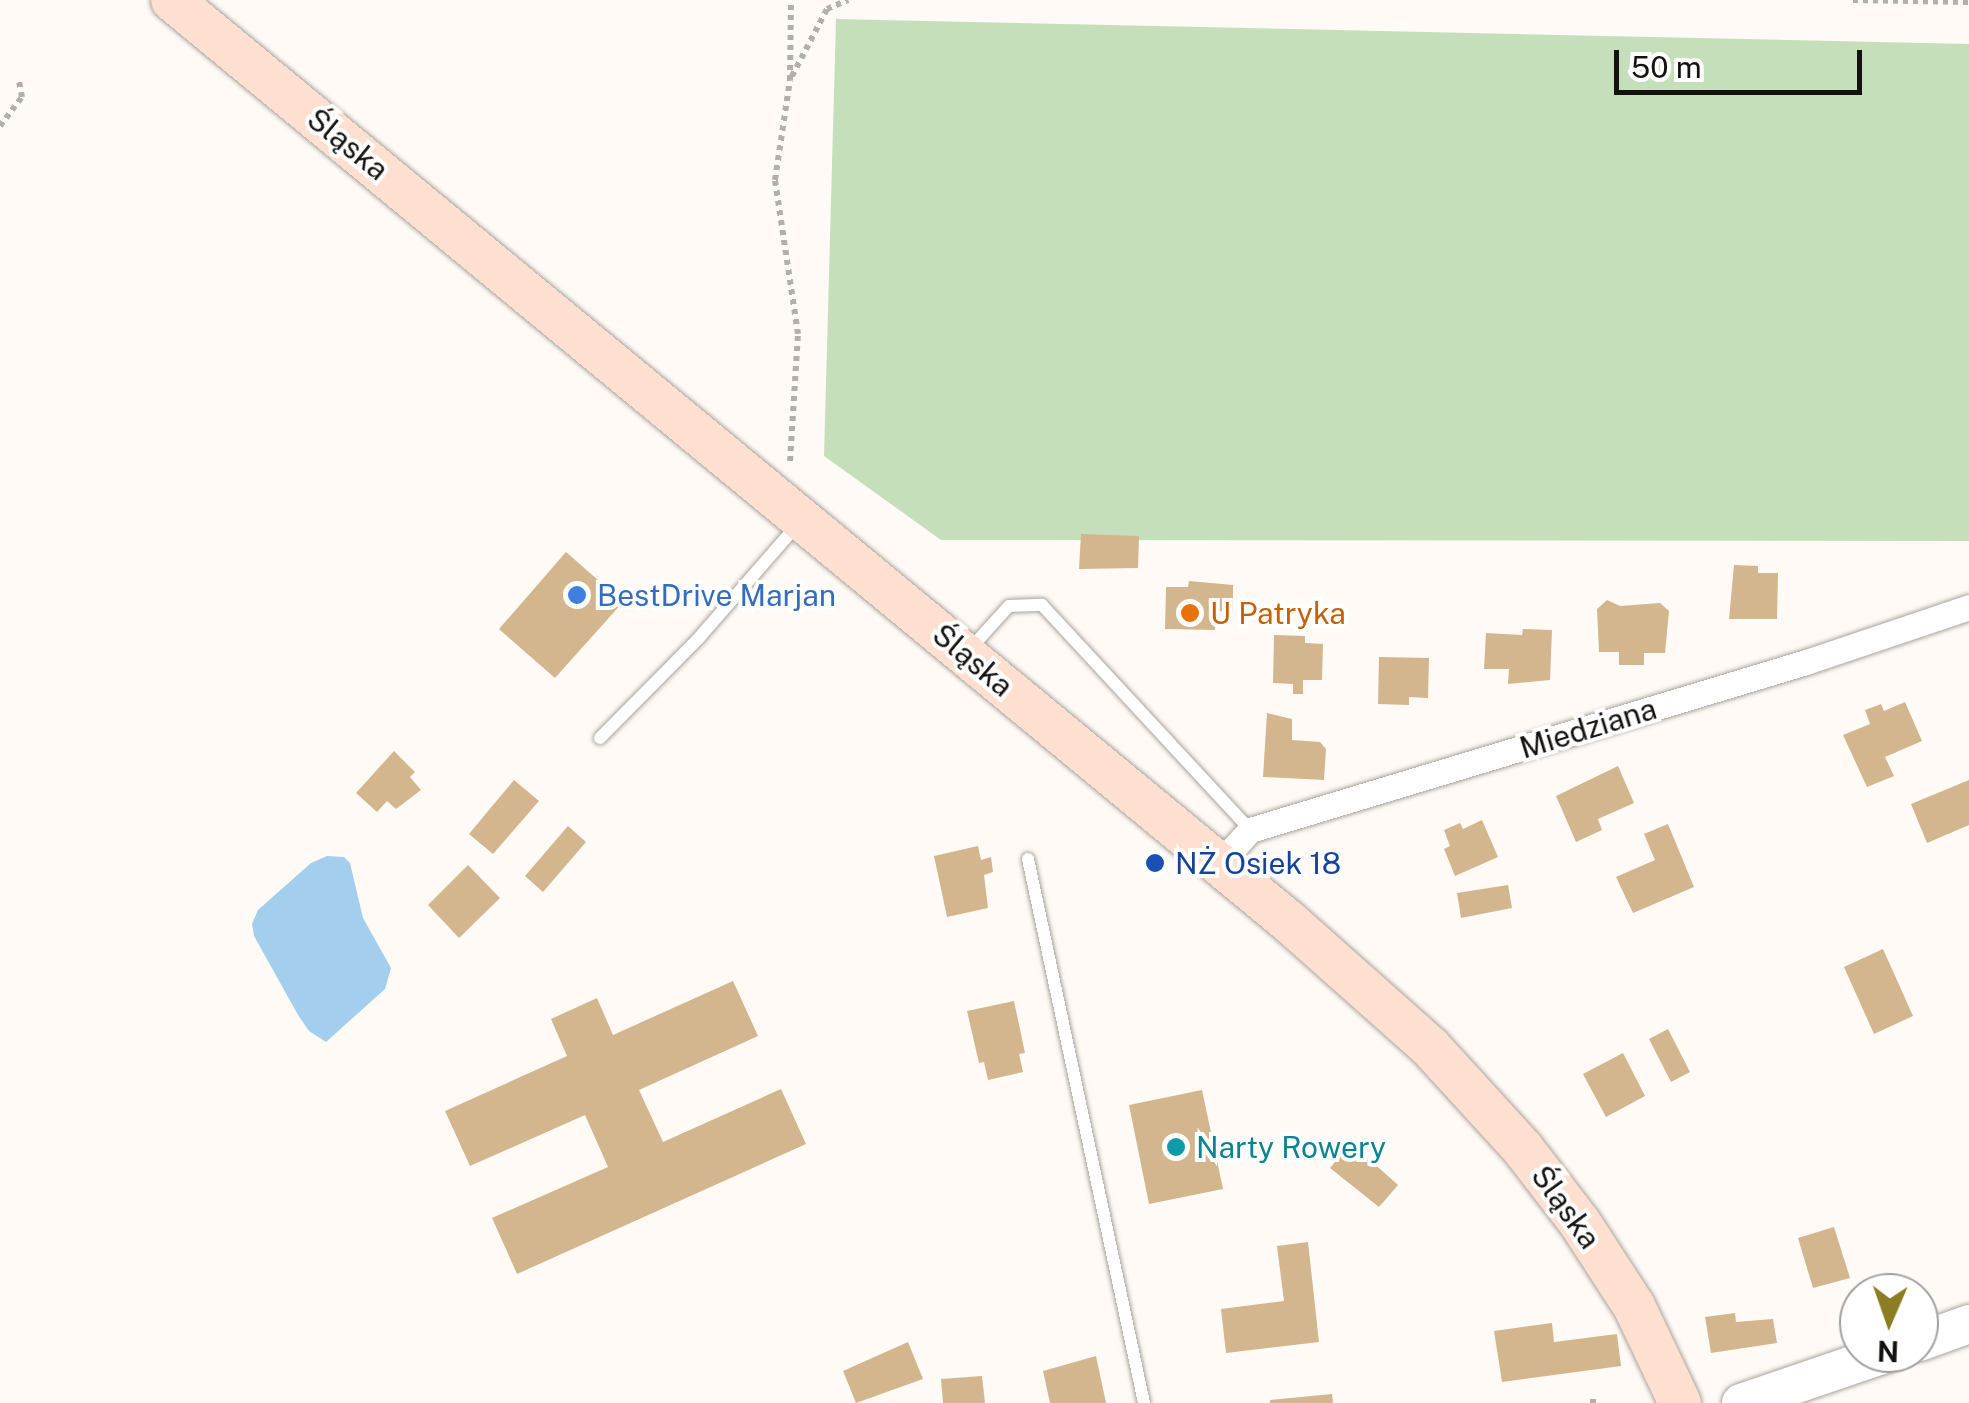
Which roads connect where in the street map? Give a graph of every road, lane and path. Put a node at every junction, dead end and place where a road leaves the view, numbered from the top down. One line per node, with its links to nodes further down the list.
1 (172, 0): 9 (main road, Śląska)
2 (791, 0): 6 (path)
3 (848, 0): 6 (path)
4 (1852, 0): 5 (path)
5 (1969, 2)
6 (790, 80): 9 (path)
7 (19, 81): 8 (path)
8 (0, 126)
9 (788, 508): 11 (main road, Śląska); 12 (lane)
10 (1969, 607): 13 (street, Miedziana)
11 (966, 654): 13 (lane); 15 (main road, Śląska)
12 (600, 738)
13 (1250, 830): 15 (street, Miedziana)
14 (1028, 858): 19 (lane)
15 (1218, 864): 20 (main road, Śląska)
16 (1969, 1324): 17 (street)
17 (1939, 1335)
18 (1839, 1370): 21 (street)
19 (1144, 1403)
20 (1680, 1403)
21 (1741, 1403)

